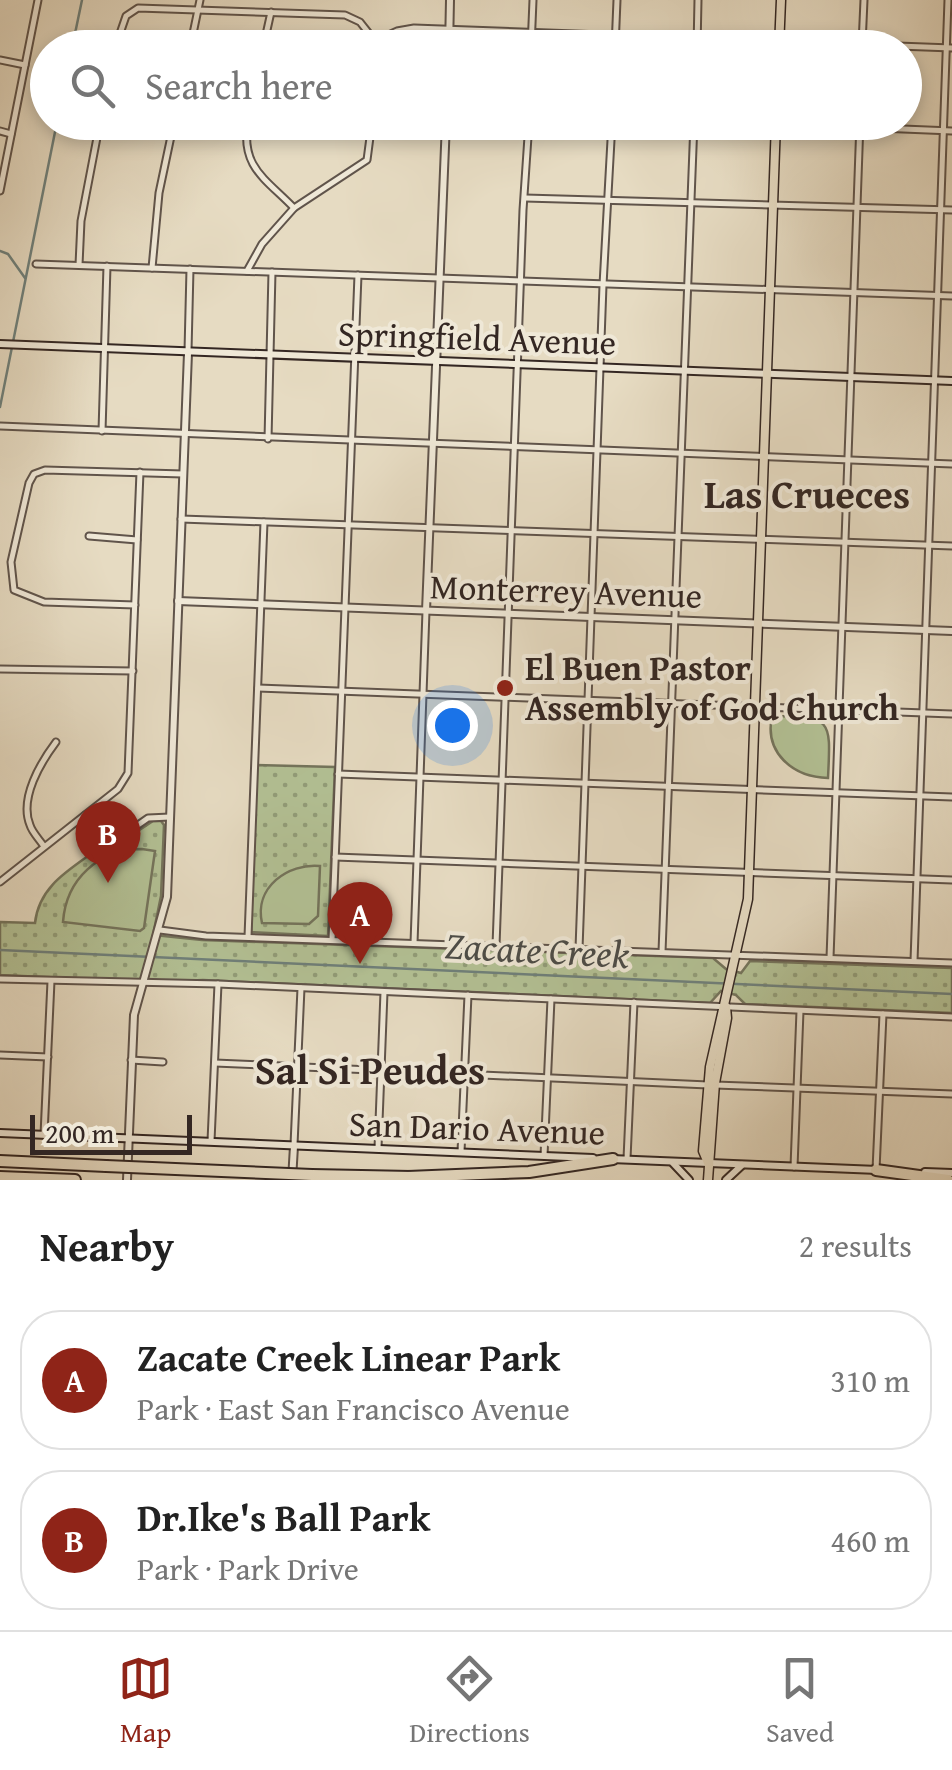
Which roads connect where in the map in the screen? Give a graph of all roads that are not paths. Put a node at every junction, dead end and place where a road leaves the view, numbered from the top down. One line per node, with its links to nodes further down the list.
1 (38, 0): 13 (street)
2 (200, 0): 10 (street)
3 (450, 0): 12 (street)
4 (533, 0): 20 (street)
5 (617, 0): 21 (street)
6 (698, 0): 22 (street)
7 (781, 0): 23 (main road)
8 (864, 0): 24 (street)
9 (948, 0): 27 (street)
10 (198, 10): 11 (street); 14 (street); 15 (street)
11 (271, 12): 16 (street); 17 (street)
12 (449, 29): 18 (street); 19 (street)
13 (32, 30)
14 (121, 30)
15 (194, 30)
16 (267, 30)
17 (366, 30)
18 (404, 30)
19 (477, 30)
20 (532, 30)
21 (616, 30)
22 (697, 30)
23 (780, 30)
24 (863, 30)
25 (30, 40): 29 (street)
26 (922, 47): 27 (street)
27 (949, 48): 31 (street)
28 (0, 60): 29 (street)
29 (25, 65): 34 (street)
30 (922, 129): 31 (street)
31 (943, 130): 32 (street); 52 (street)
32 (952, 131)
33 (0, 132): 34 (street)
34 (11, 134): 45 (street)
35 (97, 140): 55 (street)
36 (170, 140): 57 (street)
37 (245, 140): 51 (street)
38 (370, 140): 51 (street)
39 (445, 140): 62 (street)
40 (528, 140): 46 (street)
41 (611, 140): 47 (street)
42 (693, 140): 48 (street)
43 (775, 140): 49 (main road)
44 (859, 140): 50 (street)
45 (0, 191)
46 (525, 198): 47 (street); 63 (street)
47 (606, 202): 48 (street); 64 (street)
48 (690, 204): 49 (street); 65 (street)
49 (773, 207): 50 (street); 66 (main road)
50 (856, 207): 52 (street); 67 (street)
51 (294, 208): 59 (street)
52 (941, 210): 53 (street); 68 (street)
53 (952, 210)
54 (36, 264): 55 (street)
55 (79, 265): 56 (street)
56 (107, 266): 57 (street); 71 (street)
57 (152, 268): 58 (street)
58 (190, 270): 59 (street); 72 (street)
59 (247, 272): 60 (street)
60 (272, 272): 61 (street); 73 (street)
61 (358, 276): 62 (street); 74 (street)
62 (440, 278): 63 (street); 75 (street)
63 (520, 282): 64 (street); 76 (street)
64 (602, 285): 65 (street); 77 (street)
65 (687, 288): 66 (street); 78 (street)
66 (770, 290): 67 (street); 79 (main road)
67 (854, 292): 68 (street); 80 (street)
68 (938, 295): 69 (street); 81 (street)
69 (952, 296)
70 (3, 344): 71 (street, Springfield Avenue)
71 (104, 350): 72 (street, Springfield Avenue); 84 (street)
72 (188, 353): 73 (street, Springfield Avenue); 85 (street)
73 (271, 356): 74 (street, Springfield Avenue); 86 (street)
74 (354, 359): 75 (street, Springfield Avenue); 87 (street)
75 (437, 362): 76 (street, Springfield Avenue); 88 (street)
76 (517, 365): 77 (street, Springfield Avenue); 89 (street)
77 (599, 368): 78 (street, Springfield Avenue); 90 (street)
78 (684, 370): 79 (street, Springfield Avenue); 91 (street)
79 (767, 373): 80 (street, Springfield Avenue); 92 (main road)
80 (849, 377): 81 (street, Springfield Avenue); 93 (street)
81 (935, 380): 82 (street, Springfield Avenue); 94 (street)
82 (952, 380)
83 (2, 427): 84 (street)
84 (102, 431): 85 (street)
85 (184, 435): 86 (street); 97 (street)
86 (268, 439): 87 (street)
87 (350, 442): 88 (street); 100 (street)
88 (433, 445): 89 (street); 101 (street)
89 (514, 448): 90 (street); 102 (street)
90 (596, 450): 91 (street); 103 (street)
91 (680, 454): 92 (street); 105 (street)
92 (764, 456): 93 (street); 106 (main road)
93 (847, 459): 94 (street); 108 (street)
94 (933, 463): 95 (street); 109 (street)
95 (952, 464)
96 (140, 472): 97 (street); 107 (street); 113 (street)
97 (183, 474): 98 (street)
98 (181, 519): 99 (street); 111 (street)
99 (264, 522): 100 (street); 112 (street)
100 (348, 525): 101 (street); 114 (street)
101 (430, 528): 102 (street); 115 (street)
102 (512, 531): 103 (street); 116 (street)
103 (594, 534): 105 (street); 117 (street)
104 (88, 536): 107 (street)
105 (677, 537): 106 (street); 118 (street)
106 (761, 538): 108 (street); 119 (main road)
107 (137, 540): 113 (street)
108 (844, 542): 109 (street); 120 (street)
109 (930, 545): 110 (street); 121 (street)
110 (952, 546)
111 (178, 602): 112 (street, Monterrey Avenue); 146 (street)
112 (261, 604): 114 (street, Monterrey Avenue); 125 (street)
113 (135, 605): 124 (street)
114 (344, 608): 115 (street, Monterrey Avenue); 126 (street)
115 (426, 611): 116 (street, Monterrey Avenue); 127 (street)
116 (509, 614): 117 (street, Monterrey Avenue); 128 (street)
117 (591, 617): 118 (street, Monterrey Avenue); 129 (street)
118 (674, 620): 119 (street, Monterrey Avenue); 130 (street)
119 (758, 623): 120 (street, Monterrey Avenue); 131 (main road)
120 (841, 626): 121 (street, Monterrey Avenue); 132 (street)
121 (926, 630): 122 (street, Monterrey Avenue); 133 (street)
122 (952, 631)
123 (0, 669): 124 (street)
124 (133, 672): 145 (street)
125 (258, 688): 126 (street); 159 (street)
126 (341, 691): 127 (street); 136 (street)
127 (423, 694): 128 (street); 137 (street)
128 (506, 697): 129 (street); 138 (street)
129 (588, 700): 130 (street); 139 (street)
130 (671, 703): 131 (street); 140 (street)
131 (755, 705): 132 (street); 141 (main road)
132 (838, 709): 133 (street); 142 (street)
133 (924, 712): 134 (street); 143 (street)
134 (952, 714)
135 (56, 742): 147 (street)
136 (338, 774): 137 (street); 148 (street)
137 (420, 777): 138 (street); 149 (street)
138 (502, 780): 139 (street); 150 (street)
139 (585, 783): 140 (street); 151 (street)
140 (668, 786): 141 (street); 152 (street)
141 (752, 788): 142 (street); 153 (main road)
142 (836, 792): 143 (street); 154 (street)
143 (920, 796): 144 (street); 155 (street)
144 (952, 797)
145 (85, 815): 146 (street); 147 (street)
146 (170, 818): 158 (street)
147 (44, 846): 157 (street)
148 (335, 857): 149 (street); 160 (street)
149 (417, 860): 150 (street); 161 (street)
150 (499, 863): 151 (street); 162 (street)
151 (582, 866): 152 (street); 163 (street)
152 (665, 869): 153 (street); 164 (street)
153 (749, 872): 154 (street); 165 (main road)
154 (833, 875): 155 (street); 166 (street)
155 (917, 878): 156 (street); 167 (street)
156 (952, 880)
157 (0, 882)
158 (158, 934): 159 (street); 171 (street)
159 (248, 937): 160 (street)
160 (332, 940): 161 (street)
161 (414, 943): 162 (street)
162 (496, 946): 163 (street)
163 (579, 949): 164 (street)
164 (662, 952): 165 (street)
165 (737, 954): 166 (street); 178 (main road)
166 (830, 958): 167 (street)
167 (914, 961): 168 (street)
168 (952, 963)
169 (0, 979): 170 (street)
170 (51, 981): 171 (street); 183 (street)
171 (144, 981): 172 (street); 184 (street)
172 (218, 984): 173 (street); 186 (street)
173 (301, 988): 174 (street); 187 (street)
174 (384, 992): 175 (street); 188 (street)
175 (468, 995): 176 (street); 189 (street)
176 (551, 999): 177 (street); 190 (street)
177 (634, 1002): 178 (street); 191 (street)
178 (726, 1007): 179 (street); 192 (main road)
179 (800, 1010): 180 (street); 193 (street)
180 (883, 1014): 181 (street); 194 (street)
181 (952, 1018)
182 (0, 1055): 183 (street)
183 (48, 1057): 197 (street)
184 (132, 1060): 185 (street); 198 (street)
185 (163, 1062)
186 (215, 1063): 187 (street); 199 (street)
187 (298, 1067): 188 (street); 200 (street)
188 (381, 1070): 189 (street); 201 (street)
189 (464, 1074): 190 (street); 202 (street)
190 (548, 1078): 191 (street); 203 (street)
191 (631, 1082): 192 (street); 206 (street)
192 (711, 1085): 193 (street); 208 (main road)
193 (797, 1088): 194 (street); 210 (street)
194 (880, 1091): 195 (street); 211 (street)
195 (952, 1094)
196 (0, 1133): 197 (street, San Dario Avenue)
197 (44, 1135): 198 (street, San Dario Avenue)
198 (128, 1140): 199 (street, San Dario Avenue); 216 (street)
199 (211, 1143): 200 (street, San Dario Avenue)
200 (294, 1146): 201 (street, San Dario Avenue); 217 (street)
201 (378, 1150): 202 (street, San Dario Avenue)
202 (461, 1153): 203 (street, San Dario Avenue)
203 (544, 1156): 205 (street, San Dario Avenue)
204 (0, 1157): 214 (highway, bridge)
205 (613, 1159): 206 (street, San Dario Avenue); 214 (highway)
206 (627, 1160): 207 (street, San Dario Avenue)
207 (672, 1162): 208 (street, San Dario Avenue); 219 (street)
208 (708, 1164): 209 (street, San Dario Avenue); 220 (main road)
209 (743, 1165): 210 (street, San Dario Avenue); 221 (street)
210 (794, 1167): 211 (street, San Dario Avenue)
211 (876, 1170): 212 (street, San Dario Avenue); 222 (highway)
212 (952, 1174)
213 (0, 1177): 215 (highway)
214 (408, 1177): 218 (highway)
215 (76, 1180)
216 (127, 1180)
217 (292, 1180)
218 (472, 1180)
219 (689, 1180)
220 (708, 1180)
221 (726, 1180)
222 (948, 1180)

